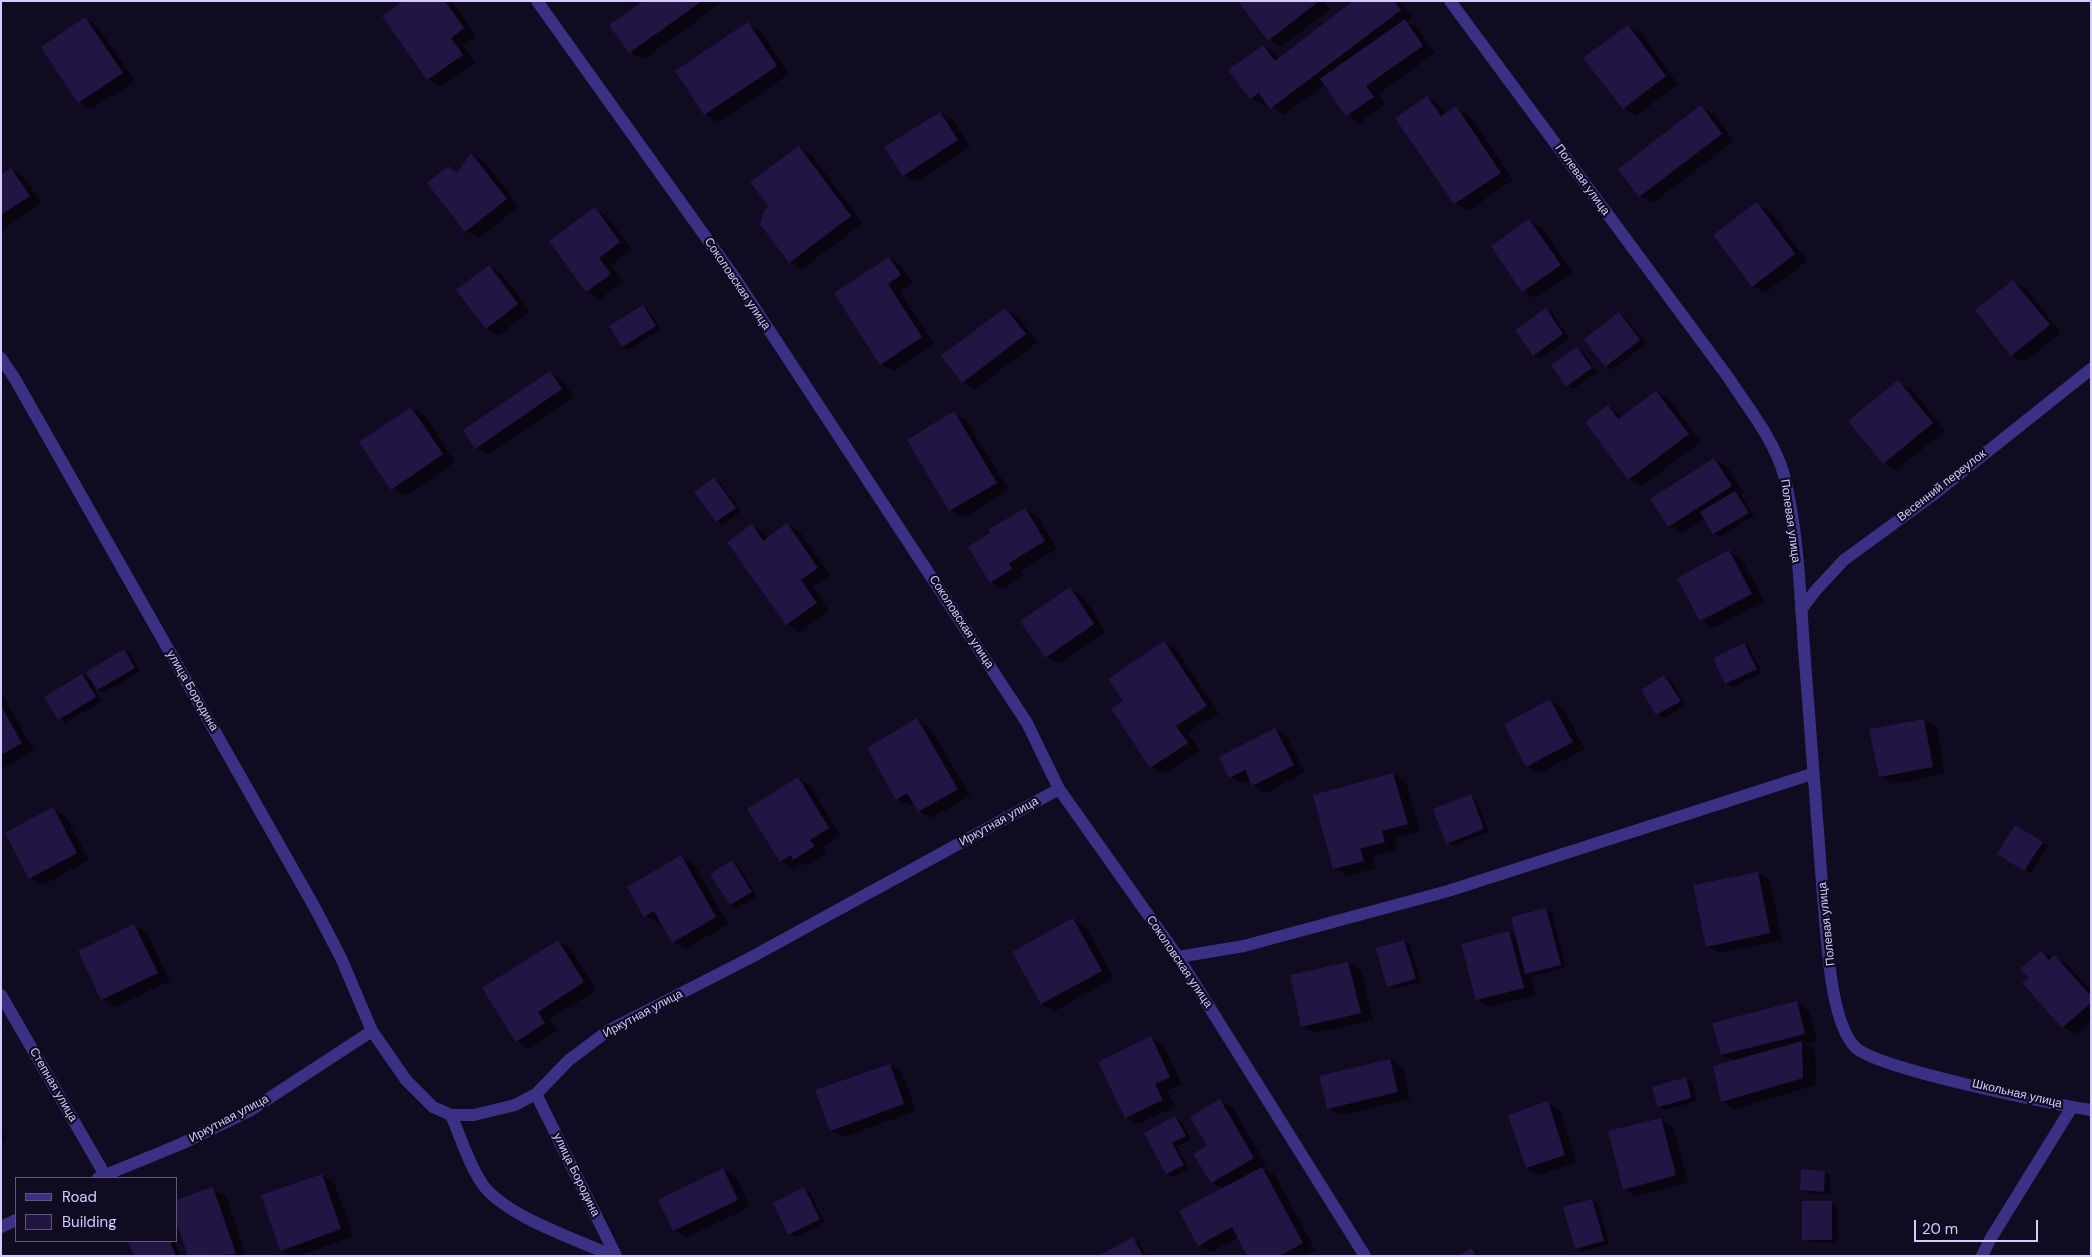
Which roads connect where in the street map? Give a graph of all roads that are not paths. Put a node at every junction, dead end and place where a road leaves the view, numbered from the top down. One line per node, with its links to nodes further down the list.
1 (537, 1): 7 (street, Соколовская улица)
2 (1450, 1): 5 (street, Полевая улица)
3 (1, 358): 10 (street, улица Бородина)
4 (2091, 369): 5 (street, Весенний переулок)
5 (1802, 610): 6 (street, Полевая улица)
6 (1812, 774): 8 (street); 11 (street, Полевая улица)
7 (1059, 789): 8 (street, Соколовская улица); 12 (street, Иркутная улица)
8 (1178, 957): 20 (street, Соколовская улица)
9 (1, 995): 16 (street, Степная улица)
10 (372, 1030): 15 (street); 16 (street, Иркутная улица)
11 (1943, 1078): 13 (street, Школьная улица)
12 (536, 1094): 15 (street, Иркутная улица); 19 (street, улица Бородина)
13 (2072, 1107): 14 (street, Школьная улица); 21 (street)
14 (2091, 1110)
15 (451, 1115): 19 (street)
16 (101, 1176)
17 (15, 1220): 18 (street)
18 (1, 1227)
19 (615, 1256)
20 (1365, 1256)
21 (1982, 1256)

